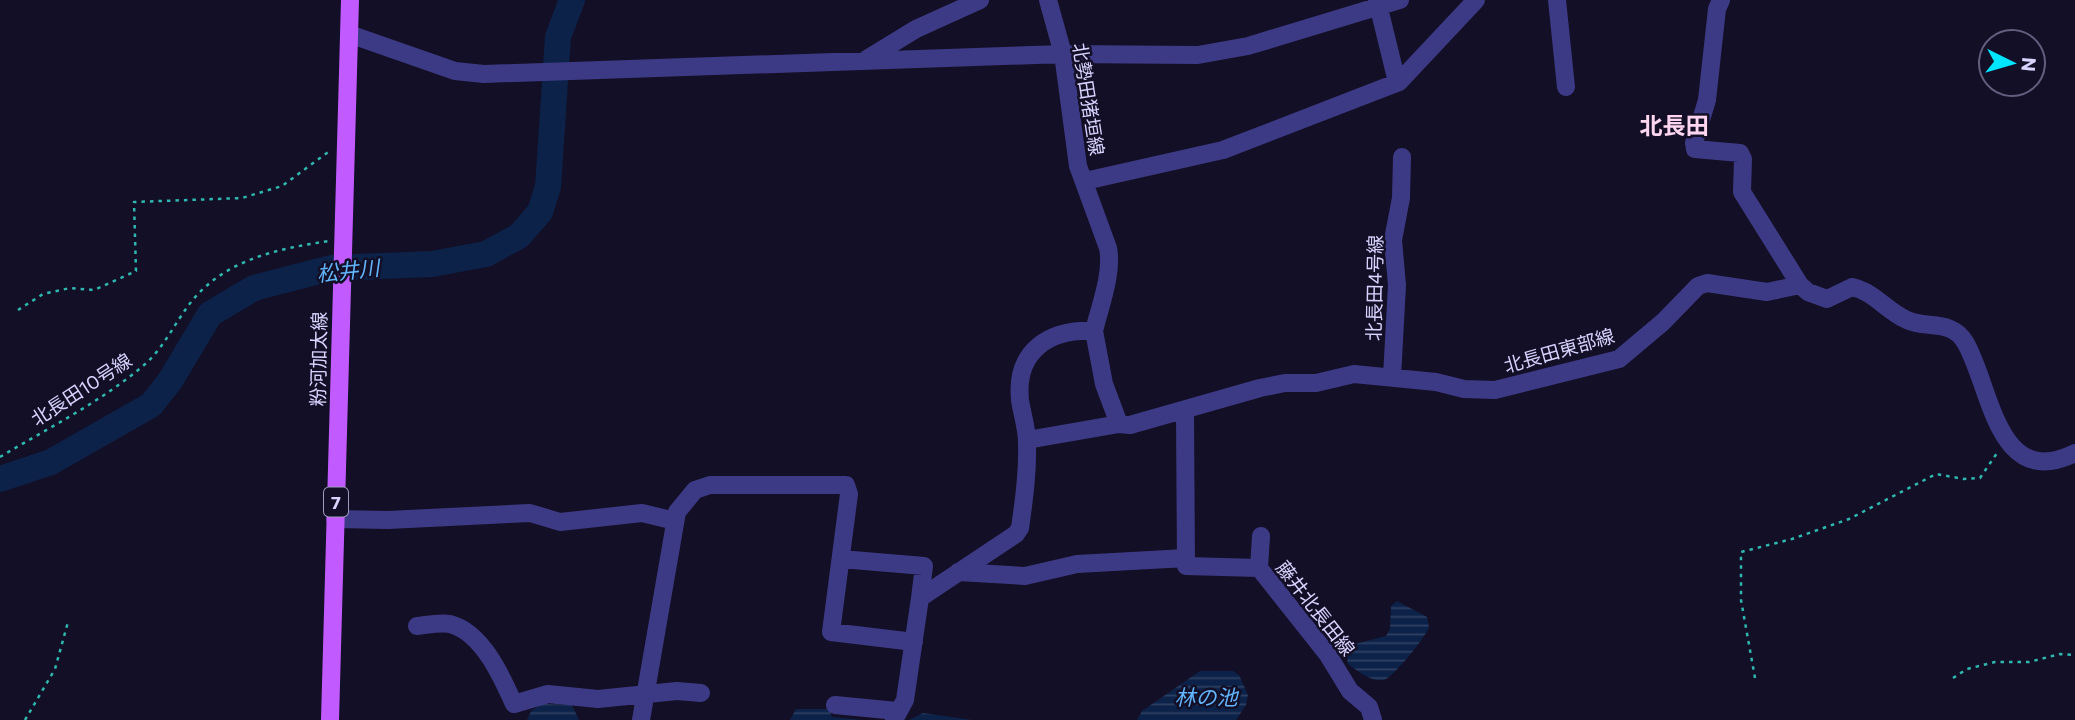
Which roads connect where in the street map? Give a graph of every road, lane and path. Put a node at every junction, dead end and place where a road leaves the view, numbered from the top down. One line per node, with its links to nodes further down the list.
1 (350, 0): 9 (main road, 粉河加太線 / 7)
2 (980, 0): 11 (street)
3 (1048, 0): 10 (street, 北勢田猪垣線)
4 (1400, 0): 8 (street)
5 (1476, 0): 12 (street)
6 (1557, 0): 13 (street)
7 (1721, 0): 18 (street)
8 (1377, 4): 10 (street); 12 (street)
9 (349, 34): 11 (street); 14 (main road, 粉河加太線 / 7)
10 (1063, 54): 11 (street); 16 (street, 北勢田猪垣線)
11 (864, 61)
12 (1397, 82): 16 (street)
13 (1566, 87)
14 (346, 141): 17 (main road, 粉河加太線 / 7); 19 (path)
15 (1402, 157): 21 (street, 北長田4号線)
16 (1085, 181): 20 (street, 北勢田猪垣線)
17 (342, 244): 27 (path, 北長田10号線); 28 (main road, 粉河加太線 / 7)
18 (1800, 285): 21 (street, 北長田東部線); 24 (street)
19 (18, 310)
20 (1094, 331): 23 (street); 25 (street)
21 (1392, 377): 22 (street, 北長田東部線)
22 (1185, 412): 23 (street, 北長田東部線); 31 (street)
23 (1119, 424): 25 (street, 北長田東部線)
24 (2005, 439): 26 (street); 40 (path)
25 (1027, 440): 34 (street)
26 (2075, 453)
27 (0, 457)
28 (335, 519): 29 (street); 47 (main road, 粉河加太線 / 7)
29 (675, 521): 32 (street); 43 (street)
30 (1261, 536): 33 (street)
31 (1186, 558): 33 (street, 藤井北長田線); 34 (street)
32 (841, 559): 35 (street); 38 (street)
33 (1259, 568): 49 (street, 藤井北長田線)
34 (958, 572): 35 (street)
35 (920, 598): 38 (street)
36 (68, 622): 46 (path)
37 (417, 626): 43 (street)
38 (914, 642): 45 (street)
39 (2075, 654): 41 (path)
40 (1755, 678)
41 (1953, 678)
42 (701, 693): 43 (street)
43 (647, 695): 48 (street)
44 (835, 705): 45 (street)
45 (896, 716)
46 (25, 720)
47 (330, 720)
48 (641, 720)
49 (1373, 720)

